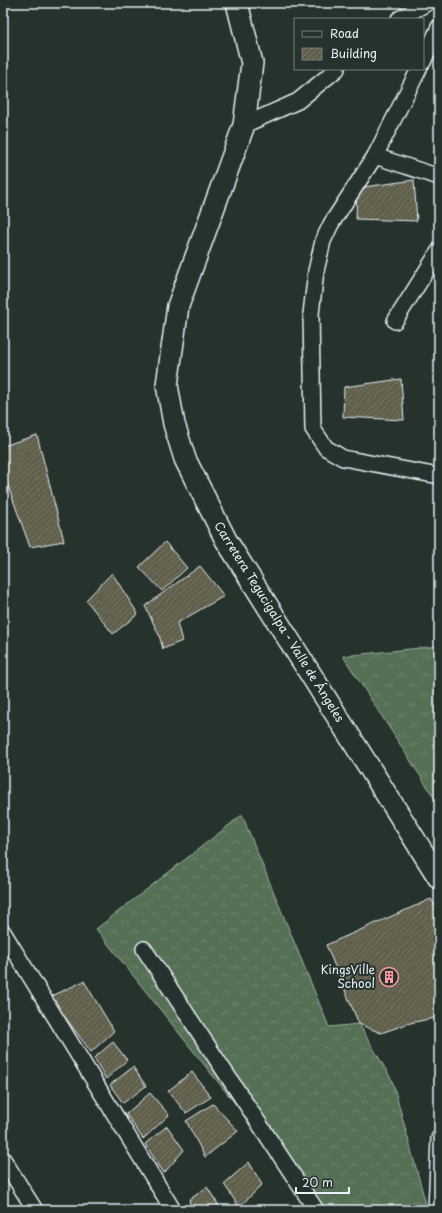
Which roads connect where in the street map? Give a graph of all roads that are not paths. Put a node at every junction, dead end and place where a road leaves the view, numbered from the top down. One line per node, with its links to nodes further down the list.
1 (237, 3): 8 (main road, Carretera Tegucigalpa - Valle de Ángeles)
2 (428, 3): 3 (street)
3 (401, 13)
4 (439, 27): 5 (street)
5 (424, 60)
6 (336, 70): 8 (street)
7 (418, 70): 9 (street)
8 (244, 125): 14 (main road, Carretera Tegucigalpa - Valle de Ángeles)
9 (375, 156): 10 (street); 13 (street)
10 (439, 177)
11 (439, 251): 12 (street)
12 (395, 321)
13 (439, 476)
14 (439, 878)
15 (3, 932): 20 (street)
16 (144, 948): 21 (street)
17 (439, 1138): 22 (street)
18 (3, 1159): 19 (street)
19 (35, 1210)
20 (173, 1210)
21 (316, 1210)
22 (436, 1210)

